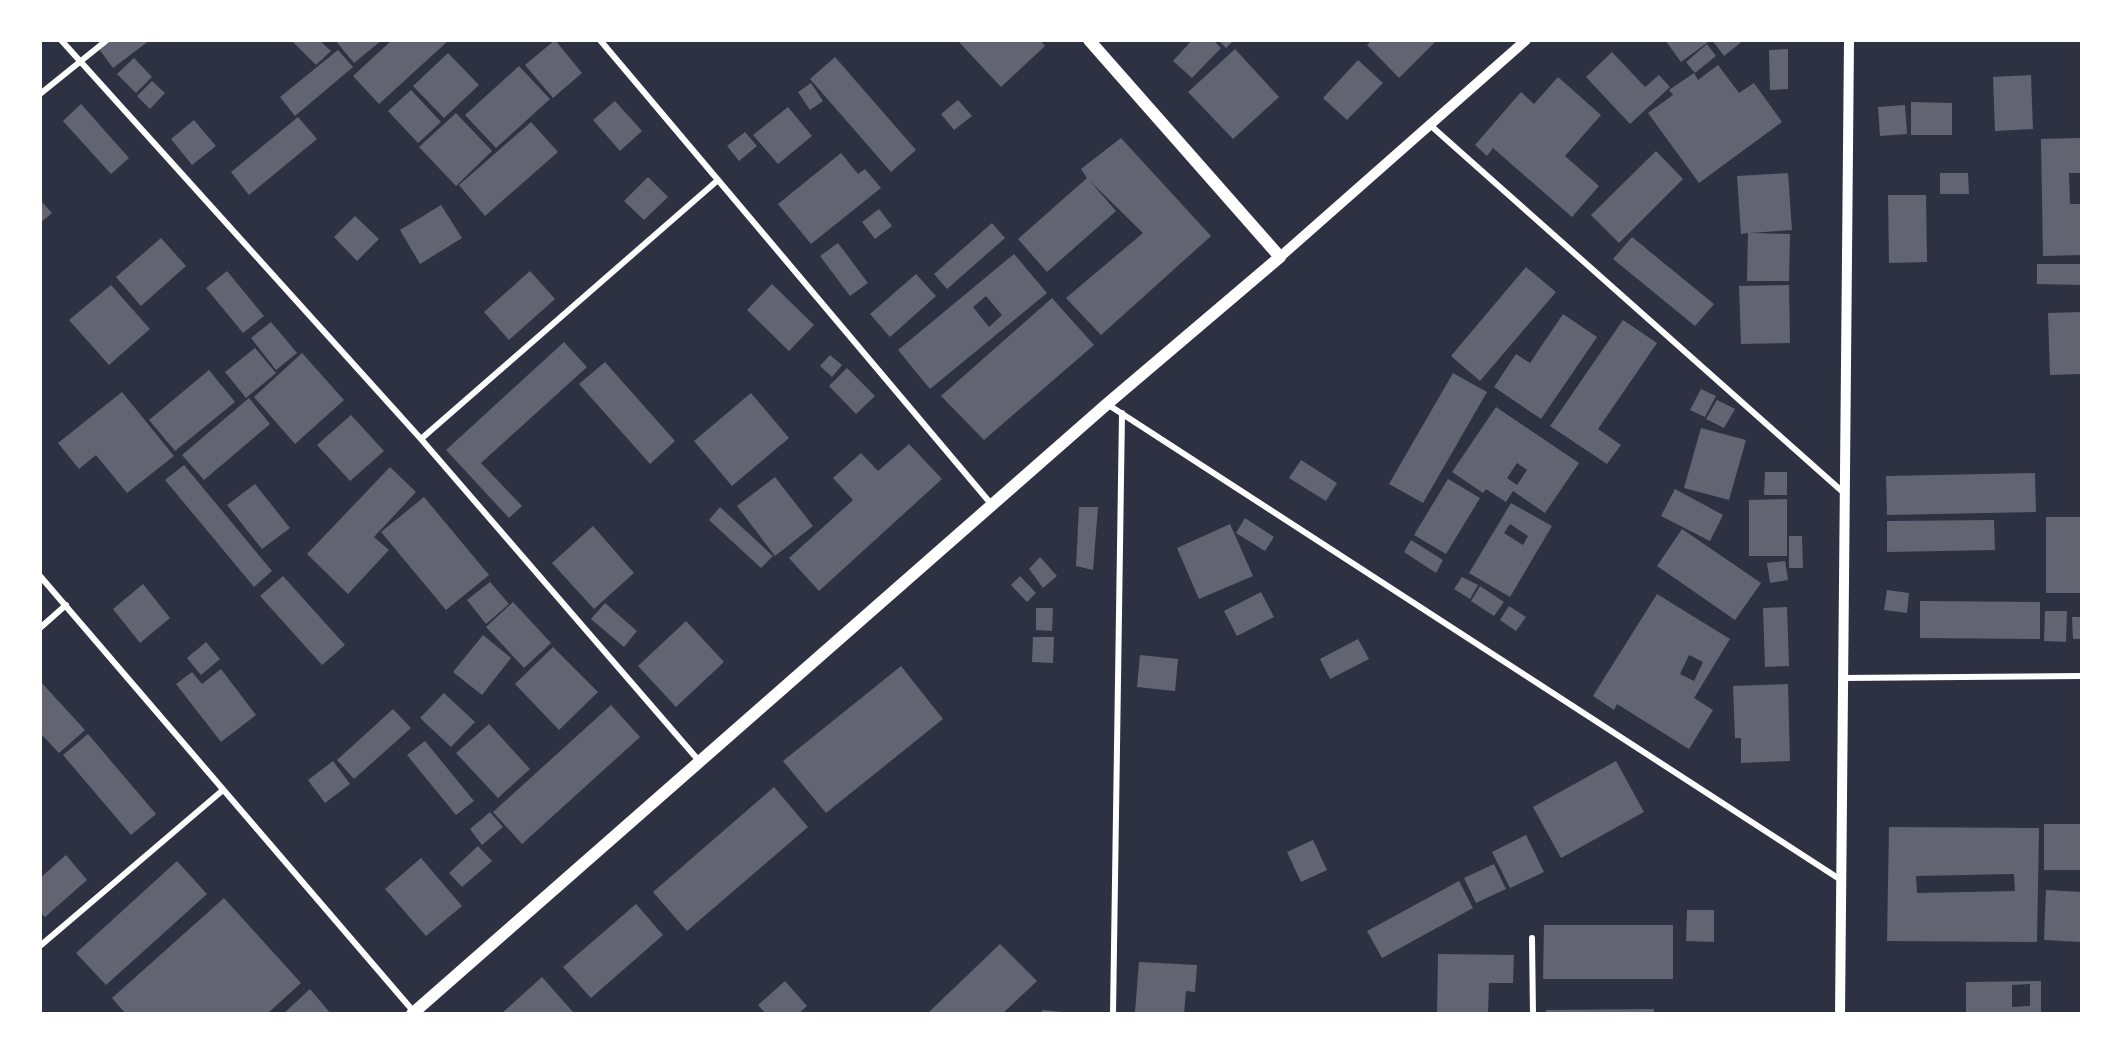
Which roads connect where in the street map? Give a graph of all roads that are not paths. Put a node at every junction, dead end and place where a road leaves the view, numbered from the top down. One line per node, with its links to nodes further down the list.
1 (61, 40): 7 (street)
2 (107, 40): 7 (street)
3 (600, 40): 10 (street)
4 (1089, 40): 11 (main road)
5 (1526, 40): 9 (street)
6 (1849, 40): 15 (street)
7 (80, 63): 8 (street); 14 (street)
8 (40, 94)
9 (1430, 125): 11 (street); 15 (street)
10 (718, 180): 14 (street); 16 (street)
11 (1280, 257): 12 (main road)
12 (1107, 404): 13 (street); 16 (main road)
13 (1122, 413): 24 (street); 28 (street)
14 (421, 439): 22 (street)
15 (1845, 493): 21 (street)
16 (992, 505): 22 (main road)
17 (40, 576): 18 (street)
18 (66, 605): 19 (street); 23 (street)
19 (40, 628)
20 (2082, 676): 21 (street)
21 (1843, 678): 24 (street)
22 (700, 762): 27 (main road)
23 (223, 790): 26 (street); 27 (street)
24 (1841, 881): 30 (street)
25 (1532, 938): 29 (street)
26 (40, 946)
27 (413, 1013)
28 (1113, 1014)
29 (1533, 1014)
30 (1840, 1014)

